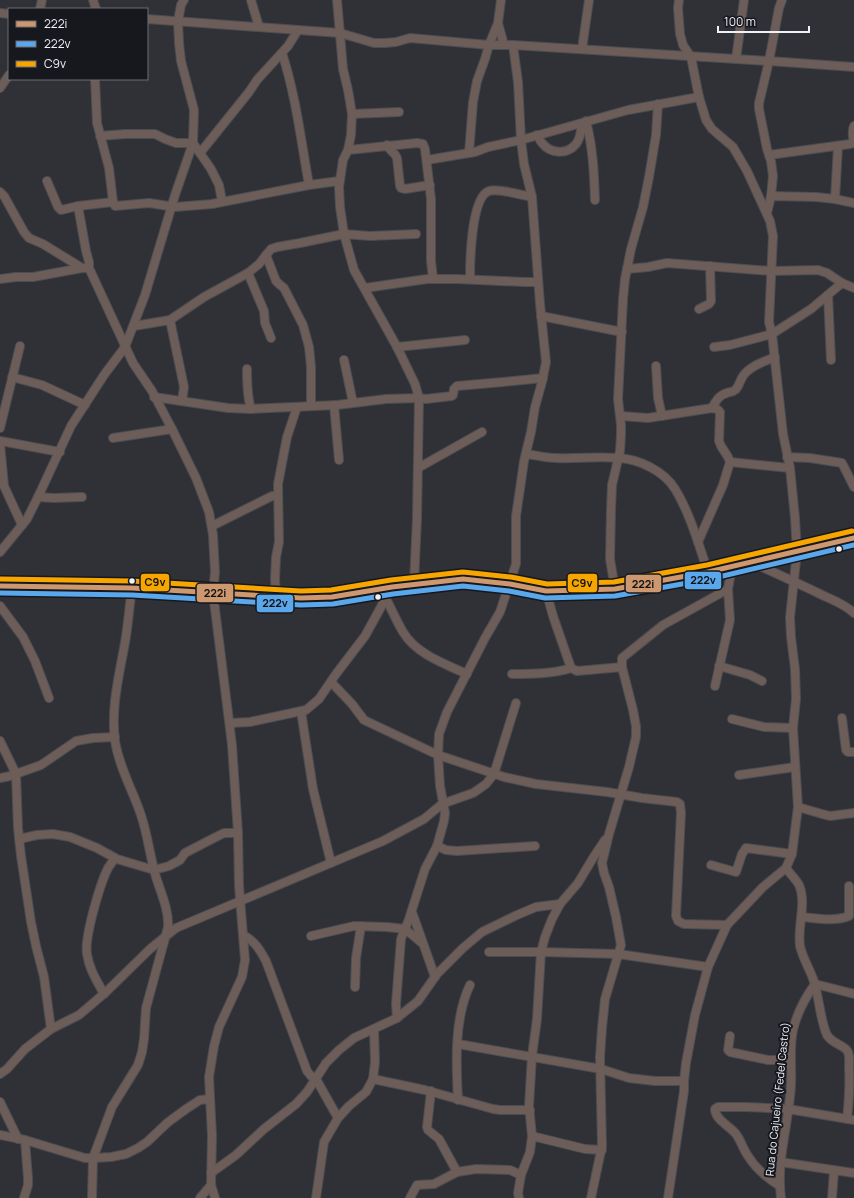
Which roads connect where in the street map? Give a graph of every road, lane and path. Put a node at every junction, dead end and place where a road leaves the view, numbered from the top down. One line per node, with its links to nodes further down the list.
1 (184, 0): 11 (street)
2 (251, 0): 13 (street)
3 (337, 0): 15 (street)
4 (501, 0): 5 (street); 12 (street)
5 (506, 0)
6 (589, 0): 19 (street)
7 (679, 0): 21 (street)
8 (744, 0): 22 (street)
9 (782, 0): 23 (street)
10 (149, 21): 11 (street)
11 (178, 21): 13 (street); 37 (street)
12 (498, 23): 16 (street); 17 (street)
13 (259, 27): 14 (street)
14 (298, 30): 15 (street); 20 (street)
15 (340, 33): 16 (street); 31 (street)
16 (489, 44): 17 (street); 42 (street)
17 (504, 45): 18 (street)
18 (513, 45): 19 (street); 36 (street)
19 (582, 49): 21 (street)
20 (282, 53): 41 (street); 47 (street)
21 (691, 57): 22 (street); 28 (street)
22 (736, 59): 23 (street)
23 (769, 61): 24 (street); 43 (street)
24 (854, 68)
25 (8, 76): 27 (street)
26 (95, 80): 35 (street)
27 (0, 88)
28 (700, 97): 29 (street); 59 (street)
29 (658, 104): 32 (street); 65 (street)
30 (399, 112): 31 (street)
31 (352, 114): 40 (street)
32 (584, 122): 34 (street); 34 (street); 53 (street)
33 (854, 126): 39 (street)
34 (537, 135): 36 (street)
35 (100, 136): 37 (street); 55 (street)
36 (521, 140): 42 (street); 51 (street)
37 (193, 143): 41 (street); 58 (street)
38 (387, 145): 40 (street); 44 (street); 48 (street)
39 (838, 146): 43 (street); 52 (street)
40 (348, 150): 46 (street)
41 (200, 153): 54 (street)
42 (469, 153): 44 (street)
43 (769, 154): 50 (street)
44 (427, 160): 48 (street)
45 (46, 181): 57 (street)
46 (339, 181): 47 (street); 60 (street)
47 (309, 185): 54 (street)
48 (430, 185): 69 (street)
49 (0, 192): 64 (street)
50 (771, 196): 52 (street); 59 (street)
51 (532, 197): 70 (street); 71 (street)
52 (835, 199): 56 (street)
53 (595, 200)
54 (222, 201): 58 (street)
55 (113, 202): 57 (street); 58 (street)
56 (854, 203)
57 (78, 206): 64 (street)
58 (172, 207): 79 (street)
59 (767, 213): 66 (street)
60 (344, 234): 61 (street); 62 (street); 73 (street)
61 (416, 234)
62 (266, 255): 67 (street); 101 (street)
63 (710, 266): 65 (street); 66 (street); 76 (street)
64 (85, 268): 68 (street); 85 (street)
65 (627, 269): 80 (street)
66 (772, 271): 72 (street); 81 (street)
67 (248, 273): 78 (street); 82 (street)
68 (0, 279)
69 (433, 279): 70 (street); 73 (street)
70 (470, 279): 71 (street)
71 (538, 282): 77 (street)
72 (842, 283): 74 (street); 75 (street)
73 (365, 288): 86 (street)
74 (854, 288)
75 (828, 294): 81 (street); 90 (street)
76 (699, 309)
77 (541, 316): 80 (street); 94 (street)
78 (170, 320): 79 (street); 97 (street)
79 (134, 326): 85 (street)
80 (622, 332): 105 (street)
81 (772, 334): 87 (street); 88 (street)
82 (271, 338)
83 (465, 340): 86 (street)
84 (20, 346): 93 (street)
85 (125, 347): 95 (street); 99 (street)
86 (397, 347): 96 (street)
87 (714, 347)
88 (774, 357): 103 (street); 115 (street)
89 (344, 360): 98 (street)
90 (831, 360)
91 (656, 366): 106 (street)
92 (247, 369): 104 (street)
93 (12, 376): 99 (street); 107 (street)
94 (543, 378): 96 (street); 114 (street)
95 (154, 396): 97 (street); 108 (street)
96 (419, 398): 98 (street); 119 (street)
97 (182, 401): 104 (street)
98 (353, 403): 100 (street)
99 (85, 405): 113 (street)
100 (334, 405): 101 (street); 117 (street)
101 (311, 406): 102 (street)
102 (297, 407): 104 (street); 123 (street)
103 (712, 408): 106 (street); 118 (street)
104 (251, 409)
105 (621, 416): 106 (street); 116 (street)
106 (662, 416)
107 (0, 428)
108 (172, 429): 110 (street); 127 (street)
109 (482, 432): 119 (street)
110 (113, 438)
111 (0, 441): 113 (street)
112 (0, 444): 121 (street)
113 (60, 452): 124 (street)
114 (526, 454): 116 (street); 137 (street)
115 (787, 457): 120 (street); 122 (street)
116 (618, 458): 129 (street); 141 (street)
117 (339, 460)
118 (730, 462): 120 (street); 129 (street)
119 (418, 468): 136 (street)
120 (790, 468): 131 (street)
121 (2, 487): 126 (street)
122 (854, 487)
123 (278, 496): 127 (street); 145 (street)
124 (38, 497): 125 (street); 126 (street)
125 (82, 497)
126 (22, 525): 130 (street)
127 (212, 526): 144 (street)
128 (854, 538): 131 (street)
129 (698, 542): 134 (street)
130 (0, 552)
131 (797, 552): 132 (street); 135 (street)
132 (751, 562): 133 (street); 135 (street)
133 (732, 567): 134 (street); 142 (street)
134 (708, 572): 141 (street)
135 (794, 581): 148 (street); 163 (street)
136 (414, 584): 137 (street); 139 (street)
137 (510, 584): 143 (street); 152 (street)
138 (0, 586): 140 (street)
139 (392, 587): 145 (street); 146 (street)
140 (132, 588): 144 (street); 164 (street)
141 (615, 589): 143 (street)
142 (728, 589): 149 (street); 150 (street)
143 (546, 591): 151 (street)
144 (213, 593): 145 (street); 162 (street)
145 (276, 596)
146 (386, 599): 152 (street); 155 (street)
147 (0, 606): 157 (street)
148 (854, 613)
149 (719, 666): 154 (street); 156 (street)
150 (622, 667): 151 (street); 173 (street)
151 (571, 668): 153 (street)
152 (467, 674): 167 (street)
153 (512, 674)
154 (762, 681)
155 (331, 682): 159 (street); 167 (street)
156 (715, 686)
157 (49, 698)
158 (516, 703): 170 (street)
159 (301, 711): 162 (street); 184 (street)
160 (842, 718): 166 (street)
161 (732, 719): 163 (street)
162 (230, 723): 177 (street)
163 (793, 728): 168 (street)
164 (115, 737): 169 (street); 187 (street)
165 (0, 741): 169 (street)
166 (854, 752)
167 (438, 755): 170 (street); 174 (street)
168 (795, 767): 171 (street); 175 (street)
169 (16, 774): 172 (street); 179 (street)
170 (494, 774): 173 (street); 174 (street)
171 (739, 775)
172 (0, 778)
173 (620, 795): 178 (street); 193 (street)
174 (442, 804): 180 (street); 184 (street)
175 (798, 807): 176 (street); 182 (street)
176 (854, 812)
177 (238, 833): 187 (street); 189 (street)
178 (609, 834): 190 (street); 202 (street)
179 (19, 839): 183 (street); 211 (street)
180 (437, 846): 181 (street); 191 (street)
181 (535, 846)
182 (792, 854): 185 (street); 186 (street)
183 (115, 858): 187 (street); 208 (street)
184 (331, 863): 189 (street)
185 (711, 865)
186 (786, 868): 192 (street); 193 (street)
187 (154, 870): 197 (street)
188 (849, 886): 192 (street)
189 (240, 901): 196 (street); 197 (street)
190 (560, 904): 201 (street); 204 (street)
191 (412, 912): 195 (street); 199 (street)
192 (801, 917): 205 (street)
193 (727, 925): 203 (street)
194 (361, 926): 195 (street); 198 (street); 207 (street)
195 (405, 929): 199 (street); 210 (street)
196 (244, 935): 219 (street); 223 (street)
197 (166, 936): 208 (street); 234 (street)
198 (311, 936)
199 (422, 942): 204 (street)
200 (489, 952): 201 (street)
201 (541, 952): 202 (street); 215 (street)
202 (618, 954): 203 (street); 217 (street)
203 (708, 967): 221 (street)
204 (435, 977): 210 (street)
205 (815, 984): 209 (street); 216 (street, Rua do Cajueiro (Fedel Castro)); 229 (street)
206 (470, 985): 214 (street)
207 (355, 987)
208 (104, 994): 211 (street)
209 (854, 994)
210 (397, 1018): 212 (street)
211 (51, 1029): 218 (street)
212 (374, 1029): 219 (street); 220 (street)
213 (730, 1036): 216 (street)
214 (458, 1044): 215 (street); 224 (street)
215 (532, 1056): 217 (street); 227 (street)
216 (791, 1060): 226 (street, Rua do Cajueiro (Fedel Castro))
217 (601, 1069): 221 (street); 233 (street)
218 (0, 1074)
219 (316, 1079): 228 (street); 238 (street)
220 (373, 1079): 222 (street); 228 (street)
221 (684, 1081): 251 (street)
222 (430, 1091): 224 (street); 237 (street)
223 (210, 1099): 234 (street); 238 (street)
224 (458, 1100): 227 (street)
225 (0, 1102): 232 (street)
226 (788, 1109): 229 (street); 235 (street, Rua do Cajueiro (Fedel Castro)); 242 (street)
227 (530, 1110): 231 (street)
228 (338, 1118): 247 (street)
229 (850, 1119)
230 (0, 1135): 232 (street)
231 (532, 1136): 233 (street); 240 (street)
232 (21, 1140): 234 (street); 243 (street)
233 (602, 1150): 250 (street)
234 (93, 1158): 244 (street)
235 (780, 1162): 236 (street); 242 (street, Rua do Cajueiro (Fedel Castro))
236 (834, 1170): 239 (street); 253 (street)
237 (457, 1172): 240 (street); 248 (street)
238 (211, 1173): 241 (street)
239 (854, 1173)
240 (522, 1175): 249 (street)
241 (211, 1185): 245 (street); 246 (street)
242 (780, 1186): 252 (street, Rua do Cajueiro (Fedel Castro))
243 (24, 1198)
244 (92, 1198)
245 (200, 1198)
246 (215, 1198)
247 (316, 1198)
248 (410, 1198)
249 (518, 1198)
250 (591, 1198)
251 (668, 1198)
252 (781, 1198)
253 (832, 1198)

